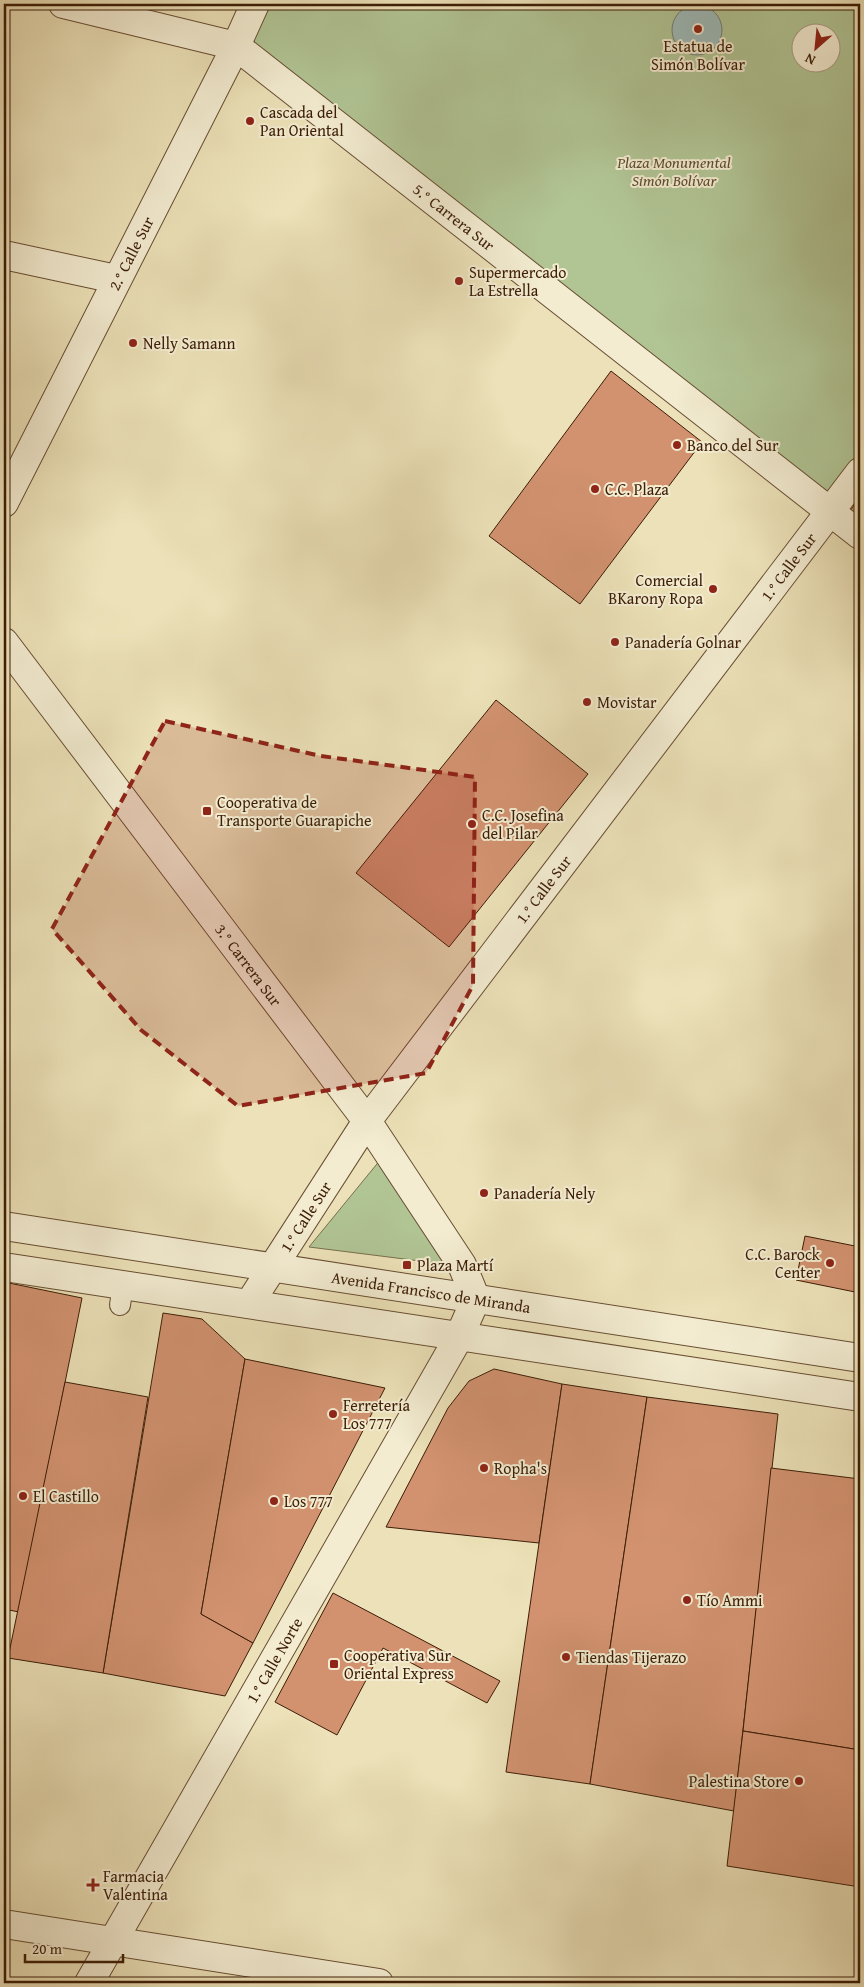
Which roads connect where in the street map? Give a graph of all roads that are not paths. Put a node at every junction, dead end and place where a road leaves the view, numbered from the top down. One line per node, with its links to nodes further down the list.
1 (64, 4): 3 (street, 5.° Carrera Sur)
2 (255, 4): 3 (street, 2.° Calle Sur)
3 (236, 46): 5 (street, 2.° Calle Sur); 8 (street, 5.° Carrera Sur)
4 (4, 255): 5 (street)
5 (116, 279): 7 (street, 2.° Calle Sur)
6 (860, 472): 8 (street, 1.° Calle Sur)
7 (4, 503)
8 (831, 512): 9 (street, 5.° Carrera Sur); 11 (street, 1.° Calle Sur)
9 (860, 535)
10 (4, 642): 11 (street, 3.° Carrera Sur)
11 (366, 1121): 14 (street, 1.° Calle Sur); 15 (street, 3.° Carrera Sur)
12 (4, 1226): 14 (street, Avenida Francisco de Miranda)
13 (4, 1267): 16 (street)
14 (273, 1268): 15 (street, Avenida Francisco de Miranda); 16 (street, 1.° Calle Sur)
15 (476, 1299): 17 (street, 1.° Calle Norte); 18 (street, Avenida Francisco de Miranda)
16 (249, 1304): 17 (street)
17 (459, 1336): 19 (street); 21 (street, 1.° Calle Norte)
18 (860, 1358)
19 (860, 1397)
20 (4, 1924): 21 (street)
21 (113, 1942): 22 (street, 1.° Calle Norte); 23 (street)
22 (89, 1983)
23 (380, 1983)

